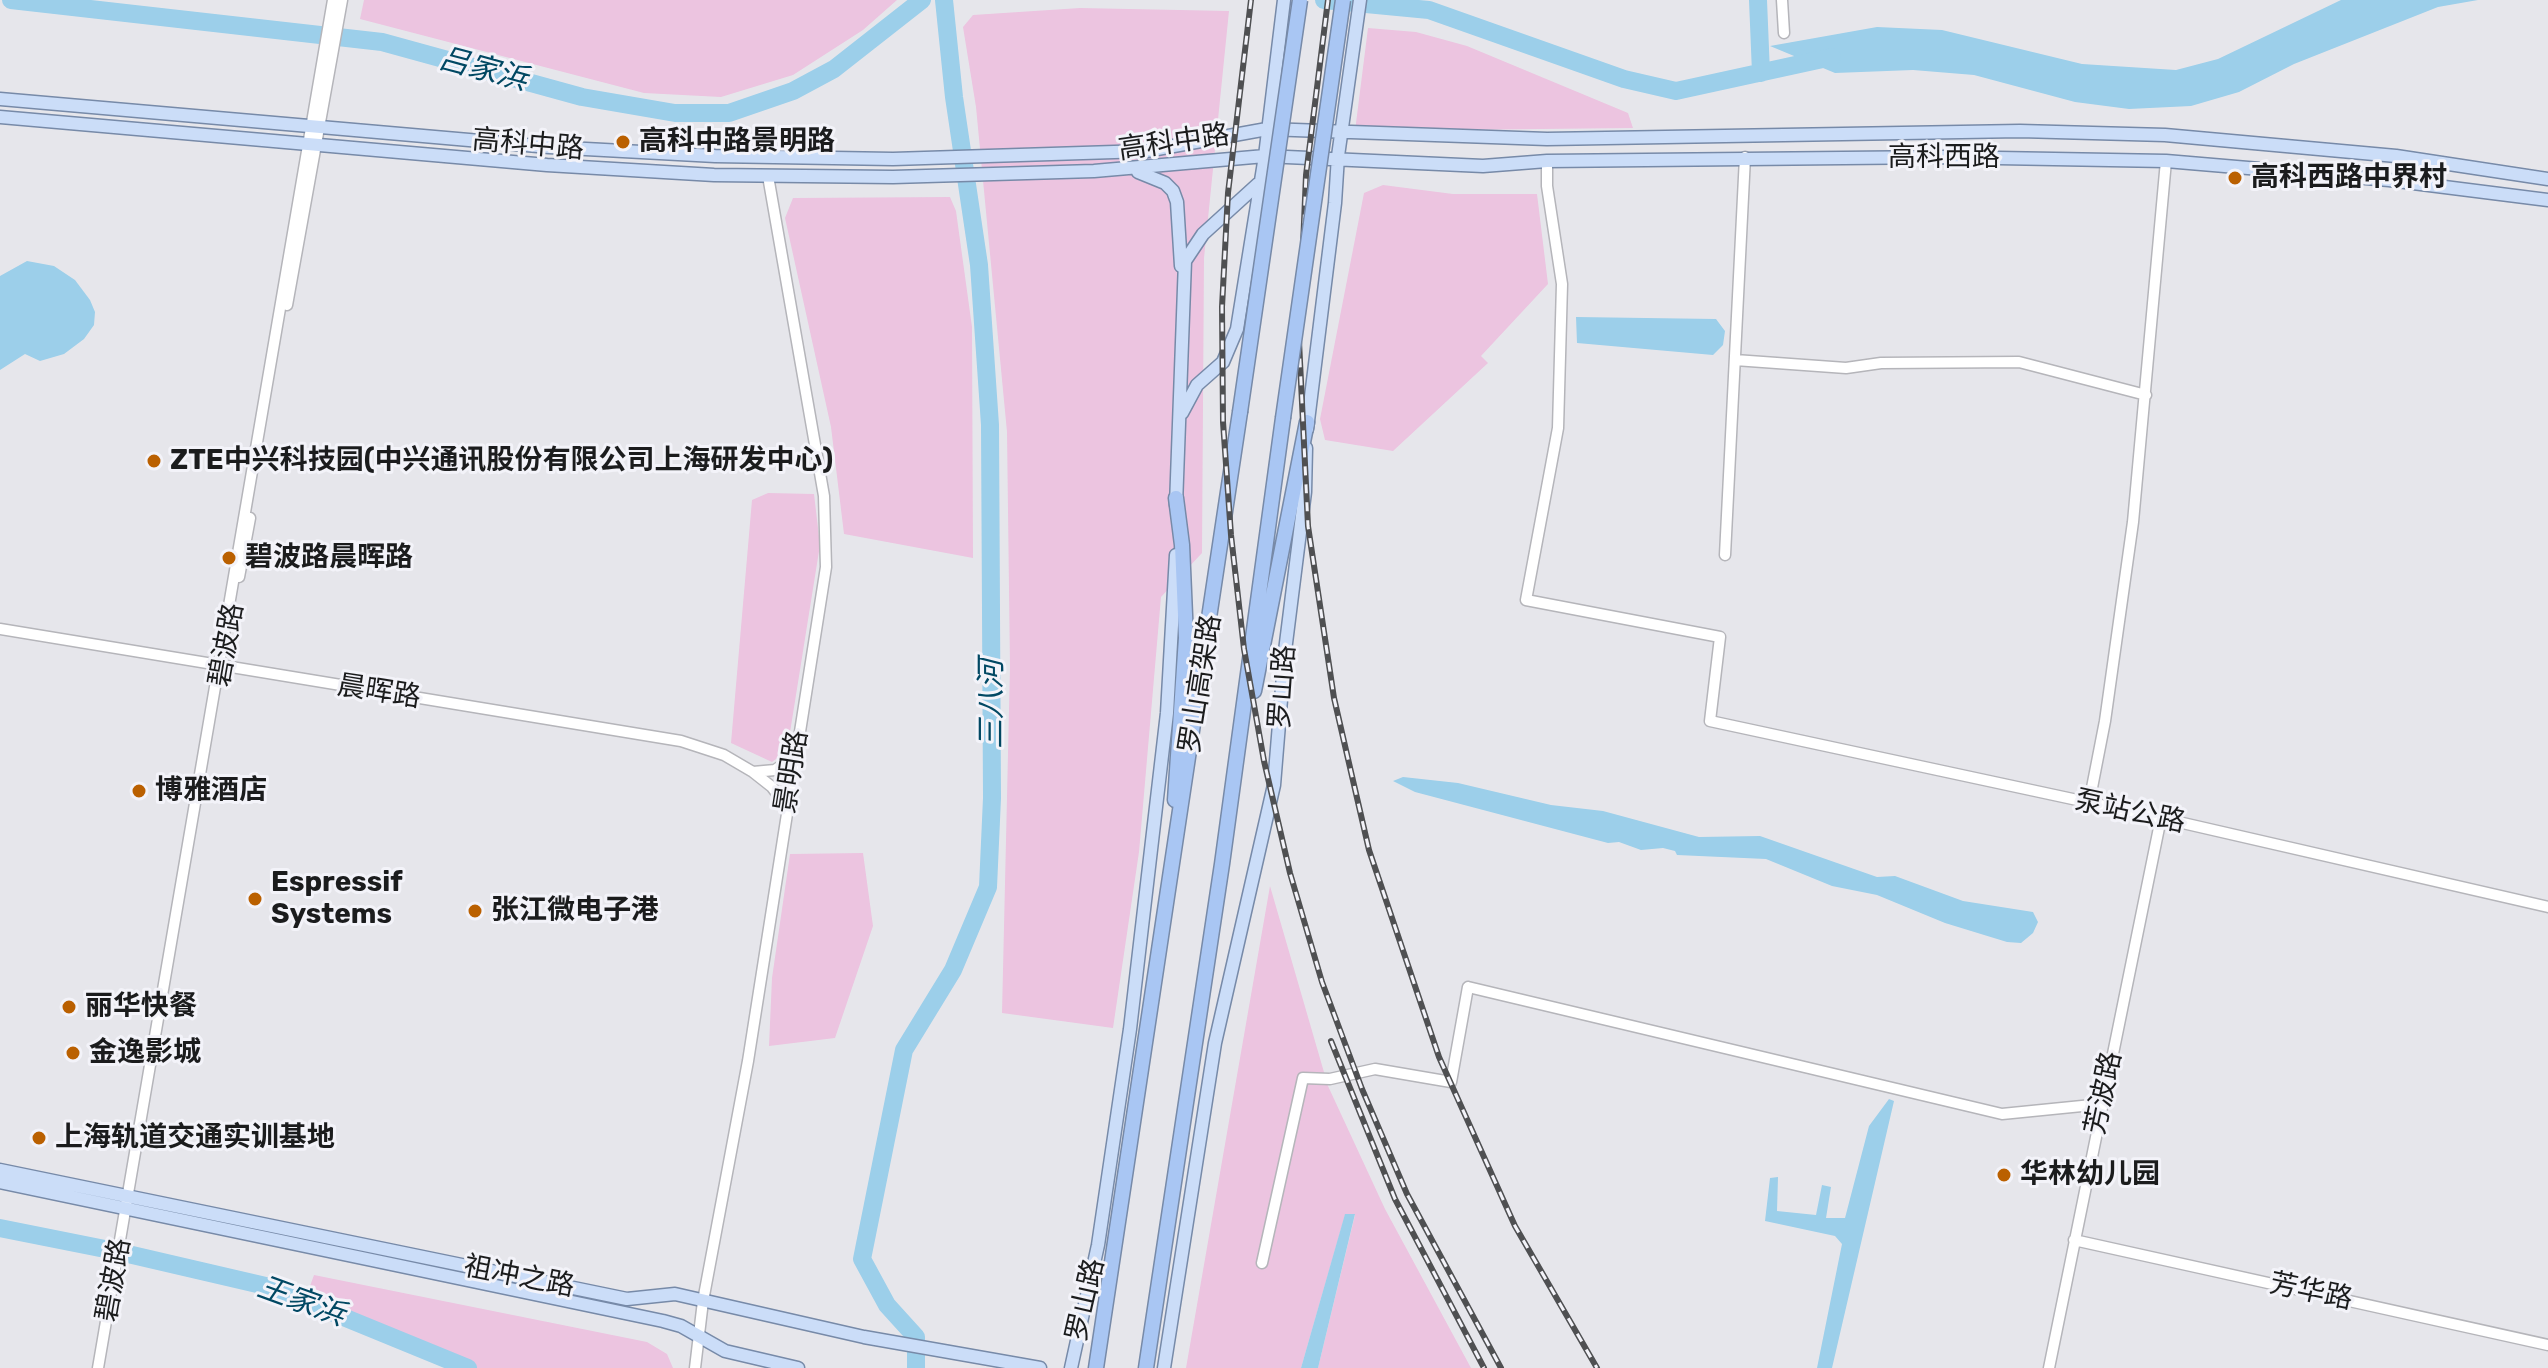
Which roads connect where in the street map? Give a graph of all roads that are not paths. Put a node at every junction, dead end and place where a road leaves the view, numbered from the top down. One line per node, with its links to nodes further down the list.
1 (333, 0): 9 (street)
2 (342, 0): 9 (street)
3 (1284, 0): 13 (main road, 罗山路)
4 (1300, 0): 40 (highway, 罗山高架路, bridge)
5 (1343, 0): 41 (highway, 罗山高架路, bridge)
6 (1360, 0): 14 (main road, 罗山路)
7 (1782, 0): 8 (street)
8 (1784, 33)
9 (325, 68): 12 (street, 碧波路)
10 (0, 99): 12 (main road, 高科中路)
11 (0, 117): 15 (main road, 高科中路)
12 (315, 127): 13 (main road, 高科中路); 15 (street, 碧波路)
13 (1267, 129): 14 (main road, 高科中路); 16 (main road, 罗山路)
14 (1343, 131): 17 (main road, 罗山路); 23 (main road, 高科西路)
15 (311, 144): 22 (main road, 高科中路); 34 (street, 碧波路)
16 (1265, 156): 17 (main road, 高科中路); 21 (main road, 高科中路); 24 (main road, 罗山路)
17 (1338, 156): 19 (main road, 高科西路); 30 (main road, 罗山路)
18 (1745, 157): 19 (main road, 高科西路); 20 (main road, 高科西路); 27 (street)
19 (1547, 161): 37 (street, 泵站公路)
20 (2166, 161): 25 (main road, 高科西路); 28 (street)
21 (1131, 169): 22 (main road, 高科中路); 26 (main road)
22 (768, 176): 35 (street, 景明路)
23 (2548, 179)
24 (1258, 184): 26 (main road, 罗山路); 29 (main road, 罗山路)
25 (2548, 200)
26 (1182, 288): 29 (main road, 罗山路)
27 (1735, 360): 28 (street); 32 (street)
28 (2146, 395): 37 (street)
29 (1180, 420): 31 (main road, 罗山路)
30 (1307, 422): 41 (highway); 61 (main road, 罗山路)
31 (1176, 498): 40 (highway); 52 (main road, 罗山路)
32 (1725, 555)
33 (0, 629): 34 (street, 晨晖路)
34 (220, 666): 36 (street, 晨晖路); 46 (street, 碧波路)
35 (795, 756): 36 (street); 38 (street, 景明路)
36 (753, 772): 38 (street, 晨晖路)
37 (2089, 803): 39 (street, 泵站公路)
38 (787, 807): 49 (street, 景明路)
39 (2161, 818): 42 (street, 泵站公路); 43 (street, 芳波路)
40 (1174, 854): 59 (highway, 罗山高架路)
41 (1222, 864): 60 (highway, 罗山高架路)
42 (2548, 907)
43 (2102, 1104): 47 (street, 芳波路); 48 (street)
44 (0, 1170): 46 (main road, 祖冲之路)
45 (0, 1182): 46 (main road, 祖冲之路)
46 (127, 1203): 49 (main road, 祖冲之路); 50 (main road, 祖冲之路); 53 (street, 碧波路)
47 (2074, 1240): 51 (street, 芳华路); 62 (street, 芳波路)
48 (1262, 1263)
49 (703, 1301): 50 (street, 景明路); 56 (main road, 祖冲之路)
50 (698, 1334): 54 (street, 景明路); 55 (main road, 祖冲之路)
51 (2548, 1345)
52 (1074, 1347): 57 (main road); 58 (main road, 罗山路)
53 (98, 1368)
54 (695, 1368)
55 (798, 1368)
56 (1040, 1368)
57 (1059, 1368)
58 (1071, 1368)
59 (1096, 1368)
60 (1146, 1368)
61 (1164, 1368)
62 (2049, 1368)

